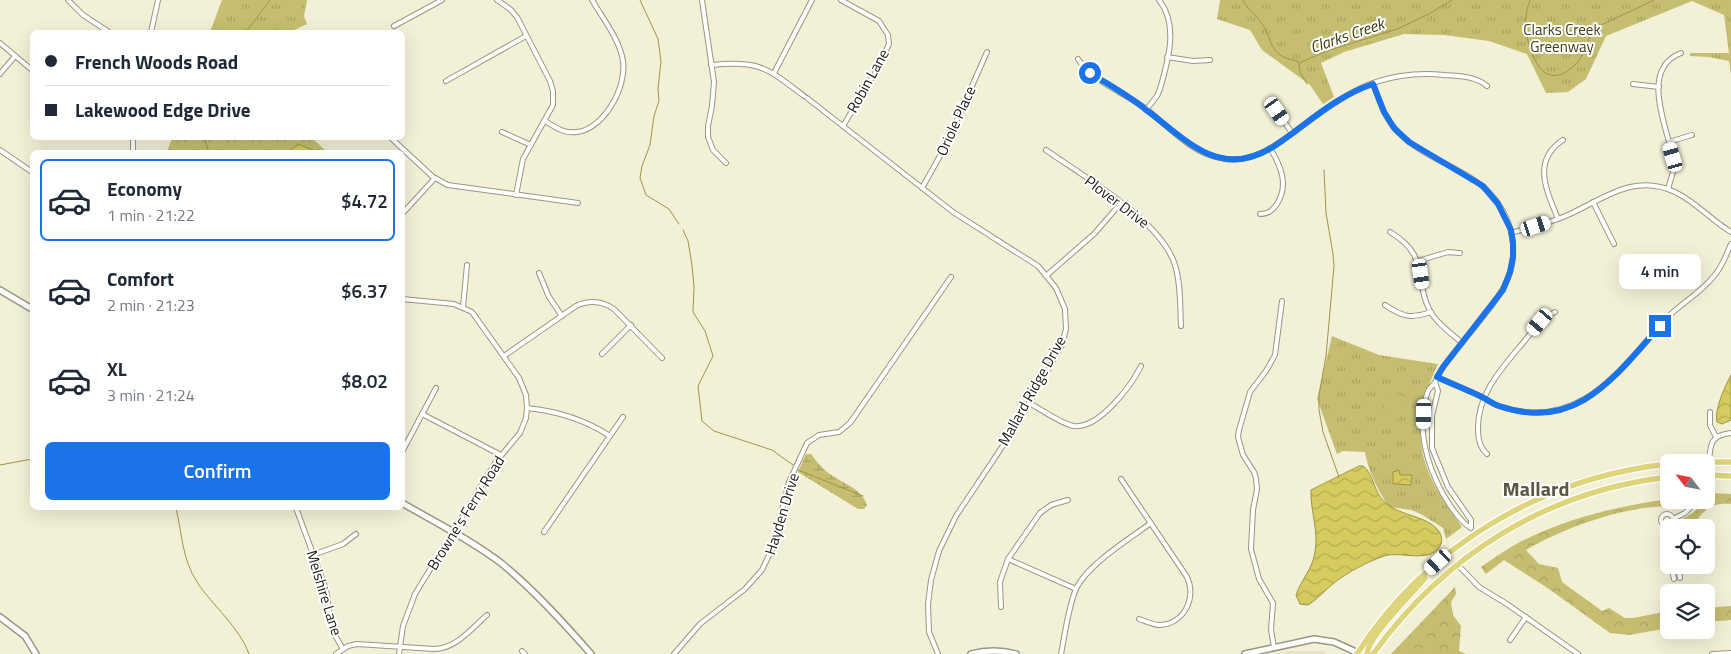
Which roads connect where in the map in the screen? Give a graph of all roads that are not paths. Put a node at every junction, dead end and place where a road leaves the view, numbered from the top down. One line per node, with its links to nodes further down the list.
1 (68, 0): 11 (street)
2 (158, 0): 12 (street)
3 (442, 0): 10 (street)
4 (497, 0): 13 (street)
5 (592, 0): 32 (street)
6 (702, 0): 21 (street)
7 (812, 0): 23 (street)
8 (841, 0): 33 (street, Robin Lane)
9 (1159, 0): 18 (street)
10 (394, 26)
11 (107, 30)
12 (151, 30)
13 (526, 36): 25 (street); 32 (street)
14 (0, 44): 17 (street)
15 (987, 52): 49 (street, Oriole Place)
16 (1681, 52): 29 (street)
17 (15, 56): 22 (street); 24 (street)
18 (1167, 57): 20 (street); 30 (street)
19 (1078, 59): 30 (street)
20 (1210, 60)
21 (711, 65): 23 (street, Mallard Ridge Drive); 46 (street)
22 (30, 68)
23 (774, 73): 33 (street, Mallard Ridge Drive)
24 (0, 74)
25 (446, 81)
26 (1373, 84): 28 (street); 35 (street); 60 (street)
27 (1633, 84): 29 (street)
28 (1487, 86)
29 (1659, 87): 39 (street)
30 (1146, 110): 41 (street)
31 (1277, 111): 35 (street)
32 (545, 122): 40 (street)
33 (843, 126): 49 (street, Mallard Ridge Drive)
34 (502, 132): 40 (street)
35 (1292, 133): 41 (street)
36 (1692, 135): 39 (street)
37 (393, 140): 43 (street)
38 (1563, 140): 57 (street)
39 (1669, 142): 50 (street)
40 (531, 145): 51 (street)
41 (1270, 148): 56 (street)
42 (0, 150): 47 (street)
43 (404, 150)
44 (1046, 150): 54 (street, Plover Drive)
45 (405, 151): 48 (street)
46 (726, 162)
47 (30, 171)
48 (435, 178): 51 (street); 55 (street)
49 (922, 188): 67 (street, Mallard Ridge Drive)
50 (1668, 189): 52 (street); 59 (street)
51 (516, 195): 53 (street)
52 (1593, 202): 57 (street); 61 (street)
53 (578, 203)
54 (1121, 203): 67 (street); 79 (street, Plover Drive)
55 (405, 211)
56 (1260, 214)
57 (1558, 219): 60 (street)
58 (1390, 232): 64 (street)
59 (1731, 232)
60 (1511, 233): 80 (street)
61 (1614, 244)
62 (1731, 244): 88 (street)
63 (1460, 253): 64 (street)
64 (1418, 261): 75 (street)
65 (467, 265): 73 (street)
66 (539, 273): 77 (street)
67 (1047, 275): 89 (street, Mallard Ridge Drive)
68 (951, 277): 143 (street, Hayden Drive)
69 (0, 290): 74 (main road)
70 (405, 299): 73 (street)
71 (1282, 301): 136 (street)
72 (1384, 305): 75 (street)
73 (463, 307): 82 (street, Browne's Ferry Road)
74 (30, 308)
75 (1431, 312): 80 (street)
76 (1555, 312): 88 (street)
77 (562, 316): 78 (street); 82 (street)
78 (631, 325): 81 (street); 83 (street)
79 (1181, 326)
80 (1462, 343): 85 (street)
81 (602, 354)
82 (504, 356): 90 (street, Browne's Ferry Road)
83 (662, 358)
84 (1141, 366): 89 (street)
85 (1437, 377): 86 (street); 88 (street)
86 (1435, 382): 115 (street); 115 (street)
87 (436, 388): 91 (street)
88 (1484, 398): 98 (street)
89 (1029, 402): 144 (street, Mallard Ridge Drive)
90 (527, 408): 95 (street); 100 (street, Browne's Ferry Road)
91 (422, 414): 97 (street); 100 (street)
92 (1709, 414): 96 (street)
93 (623, 416): 95 (street)
94 (1731, 433): 96 (street)
95 (610, 436): 117 (street)
96 (1716, 438): 99 (street)
97 (405, 446)
98 (1487, 454)
99 (1710, 454)
100 (501, 456): 116 (street, Browne's Ferry Road)
101 (1715, 462): 102 (main road)
102 (1731, 462)
103 (1660, 466): 119 (main road)
104 (1715, 475): 105 (main road)
105 (1731, 476)
106 (1121, 479): 114 (street)
107 (1660, 479): 123 (main road)
108 (1068, 500): 121 (street)
109 (405, 505): 116 (main road)
110 (1688, 509): 113 (street)
111 (297, 510): 120 (street, Melshire Lane)
112 (1662, 519): 113 (street)
113 (1673, 519)
114 (1151, 522): 128 (street); 133 (street)
115 (1471, 528): 119 (street)
116 (452, 532): 135 (street, Browne's Ferry Road); 142 (main road)
117 (544, 532)
118 (356, 534): 120 (street)
119 (1475, 534): 122 (main road)
120 (313, 555): 137 (street, Melshire Lane)
121 (1008, 559): 128 (street); 129 (street)
122 (1438, 562): 149 (main road); 150 (main road)
123 (1457, 564): 132 (street); 151 (main road)
124 (1673, 574): 127 (street)
125 (1679, 574): 126 (street)
126 (1680, 578)
127 (1674, 579)
128 (1076, 589): 147 (street)
129 (1001, 607)
130 (487, 615): 135 (street)
131 (0, 617): 139 (main road)
132 (1526, 617): 134 (street); 152 (street)
133 (1139, 619)
134 (1510, 640)
135 (400, 647): 137 (street); 141 (street, Browne's Ferry Road)
136 (1274, 647): 148 (main road); 149 (main road)
137 (343, 649): 140 (street)
138 (1731, 652): 153 (street)
139 (36, 654)
140 (336, 654)
141 (399, 654)
142 (591, 654)
143 (674, 654)
144 (938, 654)
145 (970, 654): 146 (main road)
146 (1016, 654)
147 (1061, 654)
148 (1245, 654)
149 (1358, 654)
150 (1367, 654)
151 (1373, 654)
152 (1578, 654)
153 (1712, 654)

